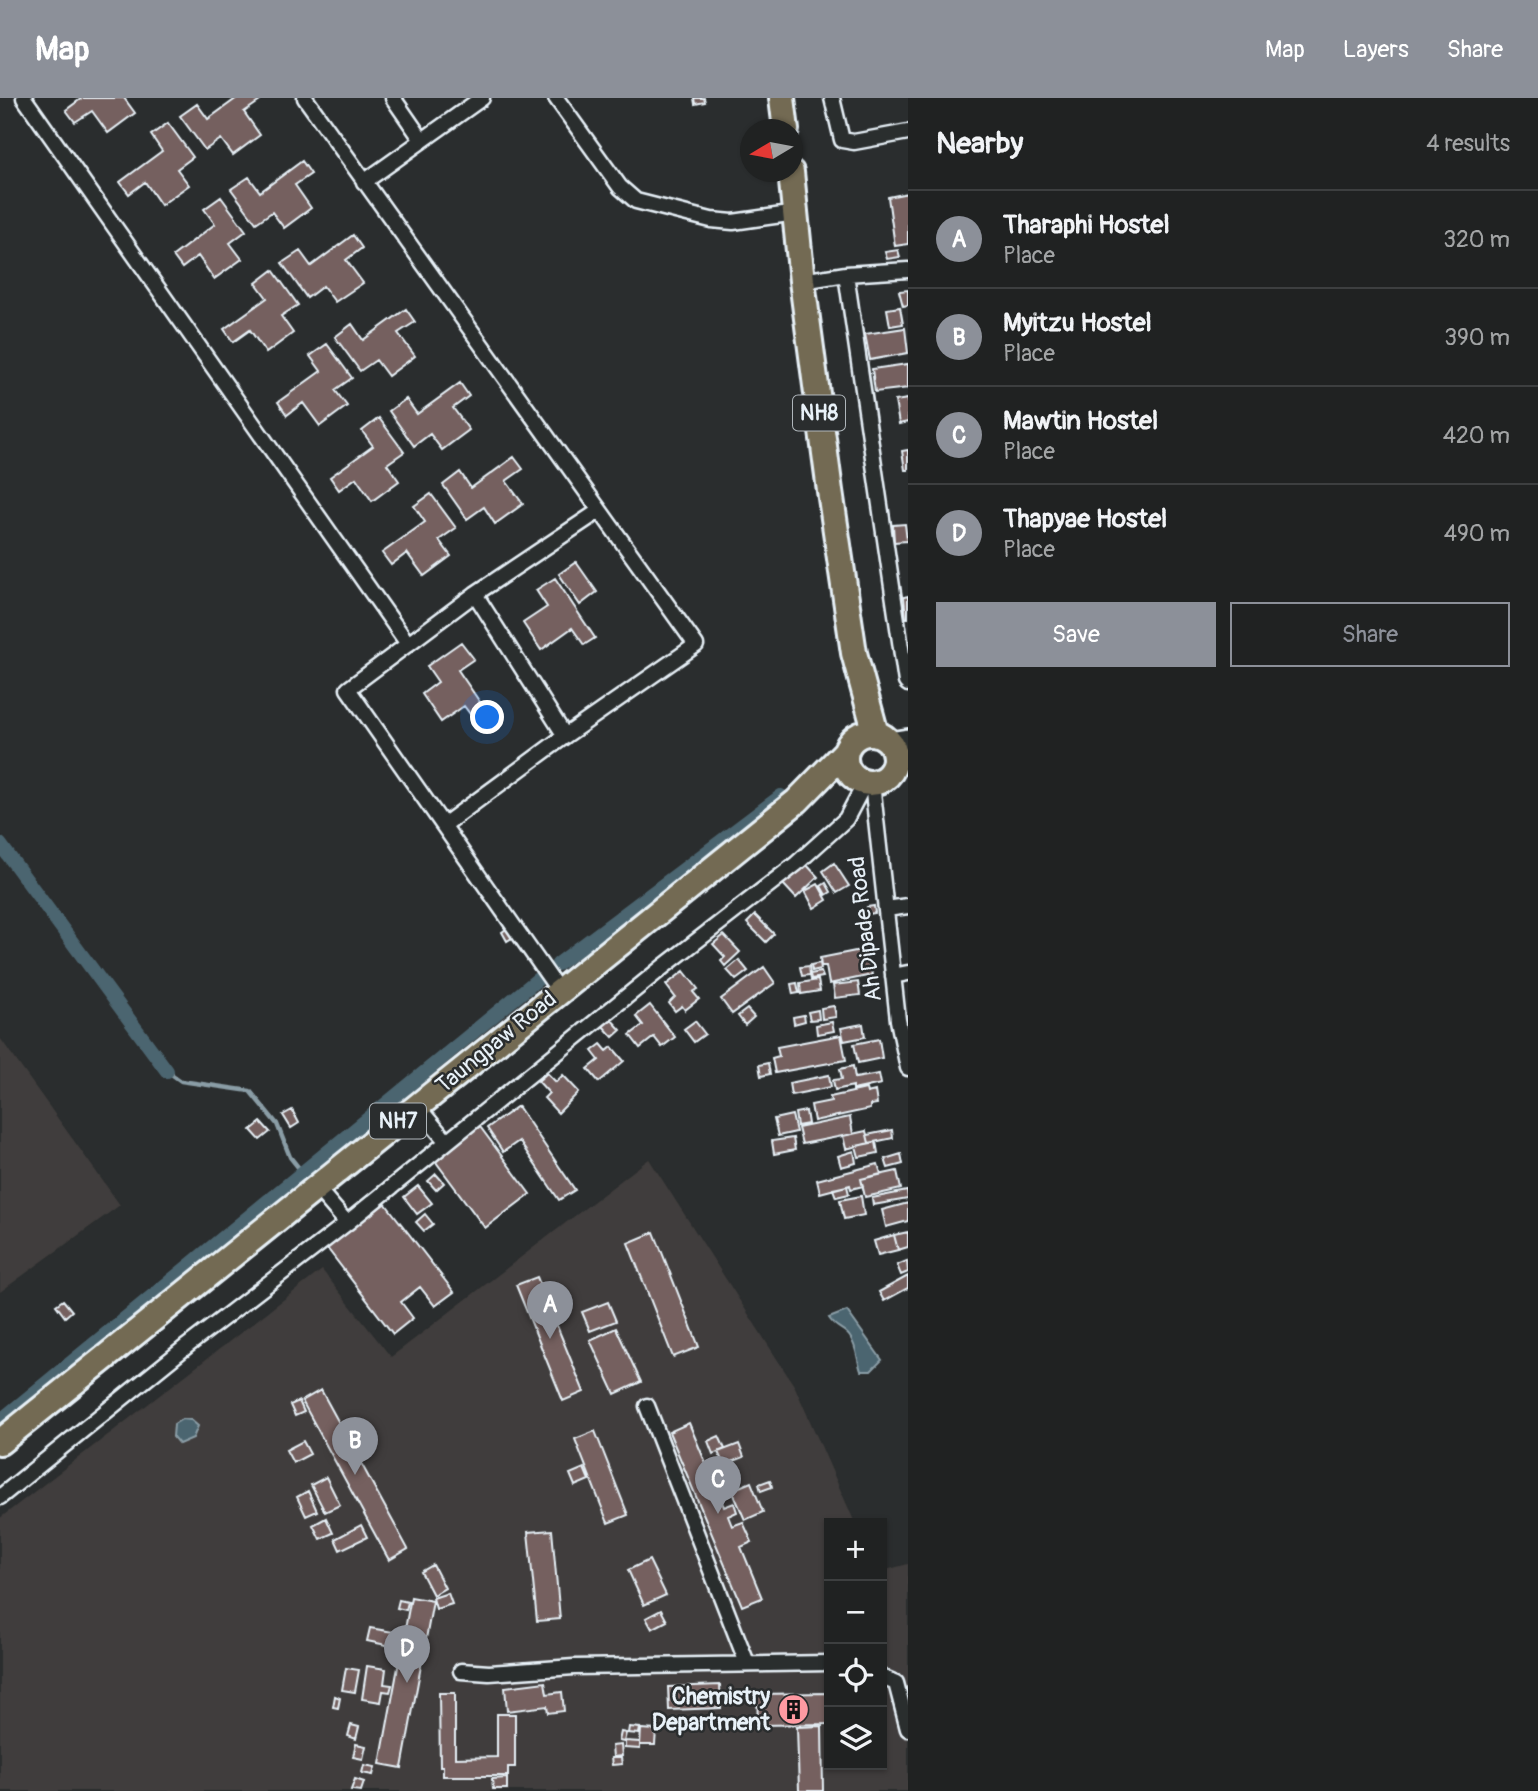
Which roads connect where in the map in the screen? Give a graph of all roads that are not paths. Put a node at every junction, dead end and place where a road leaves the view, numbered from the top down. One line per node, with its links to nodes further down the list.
1 (24, 98): 19 (street)
2 (305, 98): 11 (street)
3 (393, 98): 10 (street)
4 (482, 98): 10 (street)
5 (556, 98): 13 (street)
6 (782, 98): 8 (highway)
7 (832, 98): 9 (street)
8 (785, 119)
9 (908, 132)
10 (422, 140): 11 (street)
11 (364, 182): 17 (street)
12 (792, 182): 13 (highway, NH8)
13 (796, 213): 16 (highway, NH8)
14 (908, 270): 15 (street)
15 (846, 274): 16 (street); 20 (street)
16 (802, 281): 22 (highway, NH8)
17 (599, 511): 18 (street); 21 (street)
18 (474, 594): 19 (street); 21 (street)
19 (408, 644): 25 (street)
20 (908, 684)
21 (565, 736): 25 (street)
22 (882, 746): 23 (highway); 23 (highway); 24 (highway, Taungpaw Road / NH7)
23 (865, 782): 24 (highway, Taungpaw Road / NH7); 27 (street, Ah Dipade Road); 33 (street)
24 (797, 801): 30 (highway, Taungpaw Road / NH7)
25 (444, 825): 30 (street)
26 (908, 906): 27 (street)
27 (886, 909): 29 (street, Ah Dipade Road)
28 (908, 973): 29 (street)
29 (893, 976): 31 (street, Ah Dipade Road)
30 (559, 991): 32 (highway, Taungpaw Road / NH7)
31 (908, 1068)
32 (417, 1105): 33 (street); 34 (highway, Taungpaw Road / NH7)
33 (447, 1142): 35 (street)
34 (316, 1187): 35 (street); 37 (highway, Taungpaw Road / NH7)
35 (347, 1223): 38 (street)
36 (647, 1406): 39 (street)
37 (0, 1441)
38 (0, 1497)
39 (747, 1663): 40 (street); 41 (street)
40 (824, 1663)
41 (461, 1671)
42 (887, 1680): 43 (street)
43 (908, 1729)

